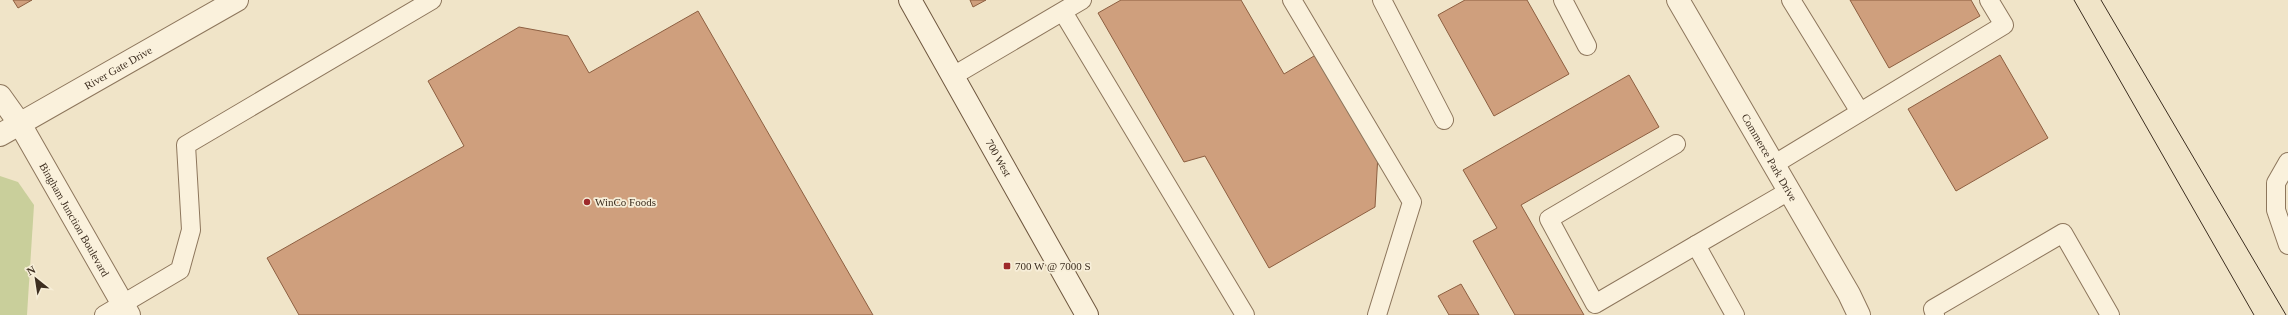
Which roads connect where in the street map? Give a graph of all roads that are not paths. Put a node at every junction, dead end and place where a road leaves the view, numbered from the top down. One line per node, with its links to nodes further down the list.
1 (237, 0): 17 (street, River Gate Drive)
2 (432, 0): 25 (lane)
3 (910, 0): 13 (street, 700 West)
4 (1082, 0): 11 (lane)
5 (1292, 0): 29 (lane)
6 (1382, 0): 16 (lane)
7 (1563, 0): 12 (lane)
8 (1678, 0): 21 (street, Commerce Park Drive)
9 (1790, 0): 15 (lane)
10 (1989, 0): 15 (lane)
11 (1063, 12): 13 (lane); 28 (lane)
12 (1587, 46)
13 (953, 76): 27 (street, 700 West)
14 (0, 96): 17 (street, Bingham Junction Boulevard)
15 (1860, 112): 21 (lane)
16 (1444, 120)
17 (20, 124): 18 (street, River Gate Drive); 25 (street, Bingham Junction Boulevard)
18 (0, 135)
19 (1676, 144): 23 (lane)
20 (2288, 162): 24 (lane)
21 (1774, 165): 22 (street, Commerce Park Drive)
22 (1789, 191): 23 (lane); 31 (street, Commerce Park Drive)
23 (1696, 244): 30 (lane)
24 (2288, 245)
25 (126, 309): 26 (lane)
26 (104, 315)
27 (1088, 315)
28 (1245, 315)
29 (1377, 315)
30 (1735, 315)
31 (1859, 315)
32 (1935, 315): 33 (lane)
33 (2110, 315)

